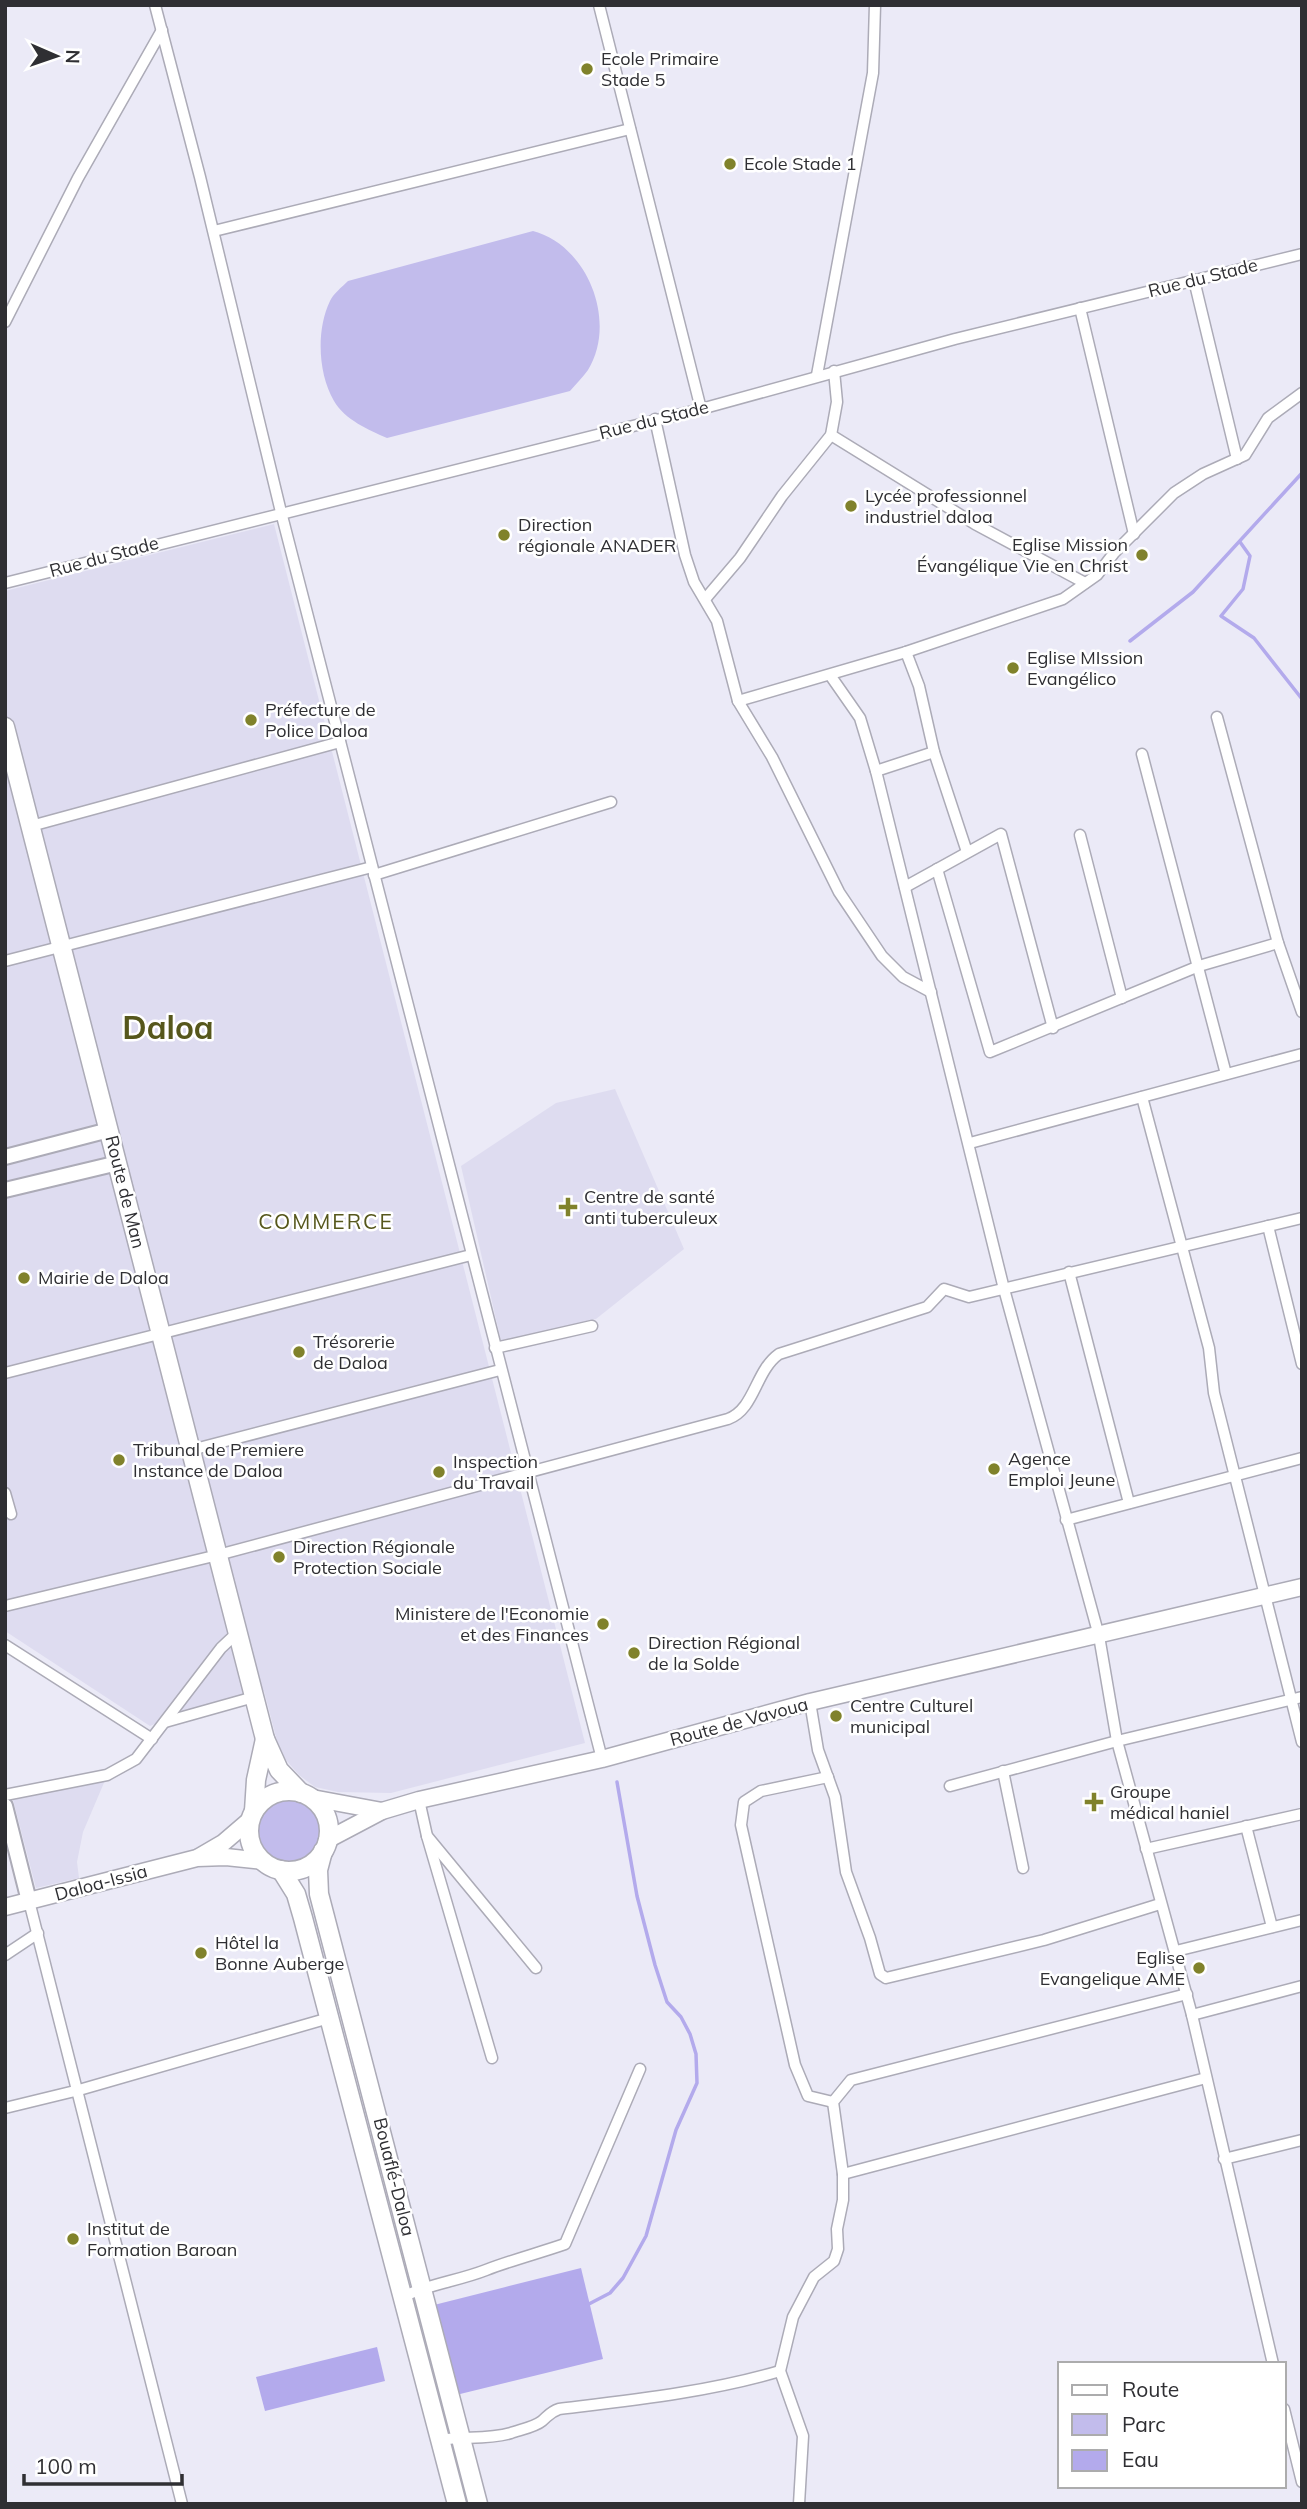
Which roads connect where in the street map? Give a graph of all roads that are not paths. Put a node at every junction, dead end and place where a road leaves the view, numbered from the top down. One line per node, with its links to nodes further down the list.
1 (155, 5): 4 (street)
2 (599, 5): 5 (street)
3 (875, 5): 12 (street)
4 (162, 30): 6 (street); 10 (street)
5 (630, 129): 6 (street); 14 (street)
6 (214, 231): 18 (street)
7 (1302, 254): 8 (street, Rue du Stade)
8 (1194, 281): 9 (street, Rue du Stade); 17 (street)
9 (1080, 308): 11 (street, Rue du Stade); 19 (street)
10 (5, 323)
11 (834, 370): 12 (street, Rue du Stade); 16 (street)
12 (817, 375): 14 (street, Rue du Stade)
13 (1302, 393): 17 (street)
14 (701, 409): 15 (street, Rue du Stade)
15 (655, 419): 18 (street, Rue du Stade); 22 (street)
16 (831, 435): 21 (street); 22 (street)
17 (1237, 459): 19 (street)
18 (281, 512): 20 (street, Rue du Stade); 28 (street)
19 (1134, 534): 21 (street)
20 (5, 583)
21 (1085, 583): 23 (street)
22 (706, 598): 25 (street)
23 (906, 652): 24 (street); 29 (street)
24 (830, 676): 25 (street); 31 (street)
25 (738, 701): 43 (street)
26 (1217, 717): 39 (street)
27 (5, 727): 33 (highway, Route de Man)
28 (340, 742): 33 (street); 37 (street)
29 (934, 752): 31 (street); 35 (street)
30 (1142, 754): 42 (street)
31 (876, 771): 38 (street)
32 (611, 802): 37 (street)
33 (31, 827): 40 (highway, Route de Man)
34 (1080, 835): 44 (street)
35 (967, 852): 36 (street); 46 (street)
36 (937, 869): 38 (street); 46 (street)
37 (373, 871): 40 (street); 58 (street)
38 (905, 887): 43 (street)
39 (1278, 943): 42 (street); 45 (street)
40 (61, 945): 41 (street); 50 (highway, Route de Man)
41 (5, 961)
42 (1199, 966): 44 (street); 48 (street)
43 (931, 992): 51 (street)
44 (1122, 998): 46 (street)
45 (1302, 1012)
46 (1053, 1028)
47 (1302, 1054): 48 (street)
48 (1226, 1074): 49 (street)
49 (1142, 1097): 51 (street); 57 (street)
50 (108, 1130): 52 (street); 53 (highway, Route de Man)
51 (970, 1143): 60 (street)
52 (5, 1157)
53 (118, 1163): 54 (street); 62 (highway, Route de Man)
54 (5, 1190)
55 (1302, 1218): 56 (street)
56 (1268, 1226): 57 (street); 64 (street)
57 (1184, 1244): 59 (street); 70 (street)
58 (471, 1255): 62 (street); 63 (street)
59 (1069, 1272): 60 (street); 72 (street)
60 (1004, 1289): 69 (street); 74 (street)
61 (592, 1326): 63 (street)
62 (161, 1334): 66 (street); 67 (highway, Route de Man)
63 (495, 1348): 65 (street)
64 (1302, 1364)
65 (500, 1370): 67 (street); 69 (street)
66 (5, 1373)
67 (191, 1450): 75 (highway, Route de Man)
68 (1302, 1458): 70 (street)
69 (527, 1473): 75 (street); 91 (street)
70 (1235, 1475): 72 (street); 77 (street)
71 (5, 1493): 73 (street)
72 (1129, 1503): 74 (street)
73 (11, 1514)
74 (1066, 1520): 80 (street)
75 (218, 1555): 78 (street); 79 (highway, Route de Man)
76 (1302, 1587): 77 (main road, Route de Vavoua)
77 (1263, 1596): 80 (main road, Route de Vavoua); 84 (street)
78 (5, 1606)
79 (238, 1632): 83 (highway, Route de Man); 86 (street)
80 (1098, 1636): 85 (main road, Route de Vavoua); 89 (street)
81 (5, 1645): 87 (street)
82 (1302, 1697): 84 (street)
83 (248, 1698): 86 (street); 88 (highway, Route de Man)
84 (1290, 1700): 89 (street); 90 (street)
85 (810, 1702): 91 (main road, Route de Vavoua); 93 (street)
86 (165, 1722): 87 (street)
87 (152, 1739): 95 (street)
88 (265, 1739): 96 (highway, Route de Man); 101 (highway)
89 (1117, 1741): 92 (street); 105 (street)
90 (1302, 1742)
91 (602, 1759): 97 (main road, Route de Vavoua)
92 (1003, 1771): 94 (street); 108 (street)
93 (828, 1777): 111 (street); 127 (street)
94 (950, 1786)
95 (5, 1796)
96 (307, 1796): 99 (main road); 101 (highway); 104 (highway)
97 (419, 1800): 99 (main road, Route de Vavoua); 103 (street)
98 (5, 1806): 110 (street)
99 (382, 1811): 104 (main road, Route de Vavoua)
100 (1302, 1814): 102 (street)
101 (253, 1815): 106 (main road); 107 (highway)
102 (1246, 1826): 105 (street); 114 (street)
103 (428, 1836): 118 (street); 123 (street)
104 (325, 1845): 109 (highway); 132 (highway, Bouaflé-Daloa)
105 (1146, 1849): 111 (street)
106 (197, 1858): 107 (main road); 110 (main road, Daloa-Issia)
107 (263, 1861): 109 (highway)
108 (1023, 1868)
109 (281, 1870): 122 (highway, Bouaflé-Daloa)
110 (29, 1901): 112 (main road, Daloa-Issia); 115 (street)
111 (1160, 1904): 116 (street)
112 (5, 1907)
113 (1302, 1920): 114 (street)
114 (1272, 1927): 116 (street)
115 (38, 1933): 117 (street); 126 (street)
116 (1175, 1951): 120 (street)
117 (5, 1955)
118 (536, 1968)
119 (1302, 1986): 121 (street)
120 (1187, 1994): 121 (street); 127 (street)
121 (1192, 2015): 125 (street)
122 (330, 2018): 126 (street); 133 (highway, Bouaflé-Daloa)
123 (492, 2058)
124 (640, 2069): 132 (street)
125 (1206, 2078): 130 (street); 131 (street)
126 (79, 2090): 128 (street); 140 (street)
127 (834, 2102): 131 (street)
128 (5, 2108)
129 (1302, 2140): 130 (street)
130 (1224, 2159): 134 (street)
131 (843, 2174): 135 (street)
132 (421, 2287): 133 (street); 137 (highway, Bouaflé-Daloa)
133 (402, 2297): 138 (highway, Bouaflé-Daloa)
134 (1273, 2362)
135 (780, 2371): 137 (street); 143 (street)
136 (1286, 2417): 139 (street)
137 (460, 2436): 138 (street); 142 (highway, Bouaflé-Daloa)
138 (440, 2440): 141 (highway, Bouaflé-Daloa)
139 (1302, 2482)
140 (183, 2504)
141 (457, 2504)
142 (478, 2504)
143 (799, 2504)

